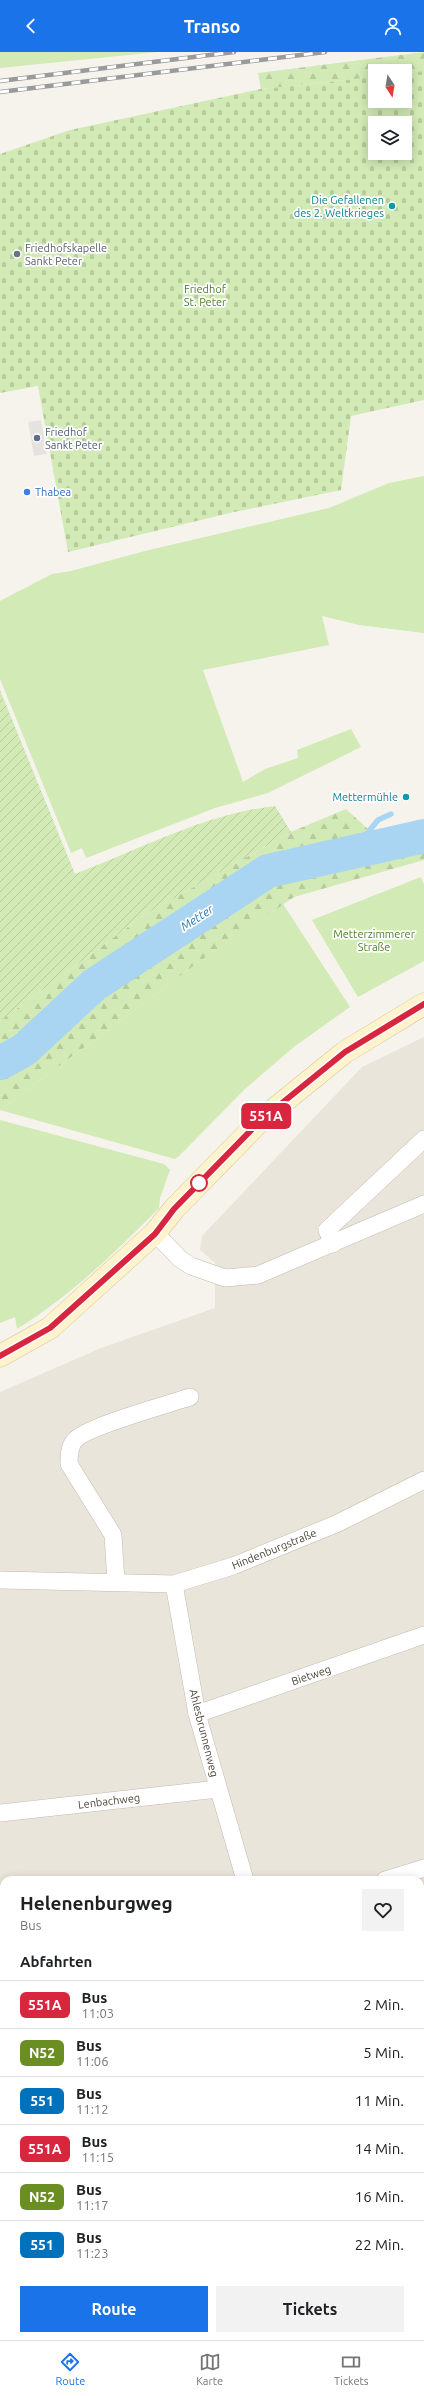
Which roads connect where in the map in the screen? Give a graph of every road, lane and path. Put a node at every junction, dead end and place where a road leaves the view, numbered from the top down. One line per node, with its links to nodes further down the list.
1 (424, 1004): 4 (main road)
2 (424, 1139): 5 (street)
3 (424, 1204): 5 (street)
4 (155, 1234): 5 (street); 6 (main road)
5 (333, 1244)
6 (0, 1356)
7 (190, 1397): 10 (street)
8 (424, 1480): 11 (street, Hindenburgstraße)
9 (0, 1580): 10 (street, Hindenburgstraße)
10 (116, 1582): 11 (street, Hindenburgstraße)
11 (174, 1584): 13 (street, Ahlesbrunnenweg)
12 (424, 1635): 13 (street, Bietweg)
13 (197, 1714): 14 (street, Ahlesbrunnenweg)
14 (218, 1788): 15 (street, Lenbachweg); 17 (street, Ahlesbrunnenweg)
15 (0, 1813)
16 (424, 1868): 18 (street)
17 (244, 1876)
18 (397, 1876)

